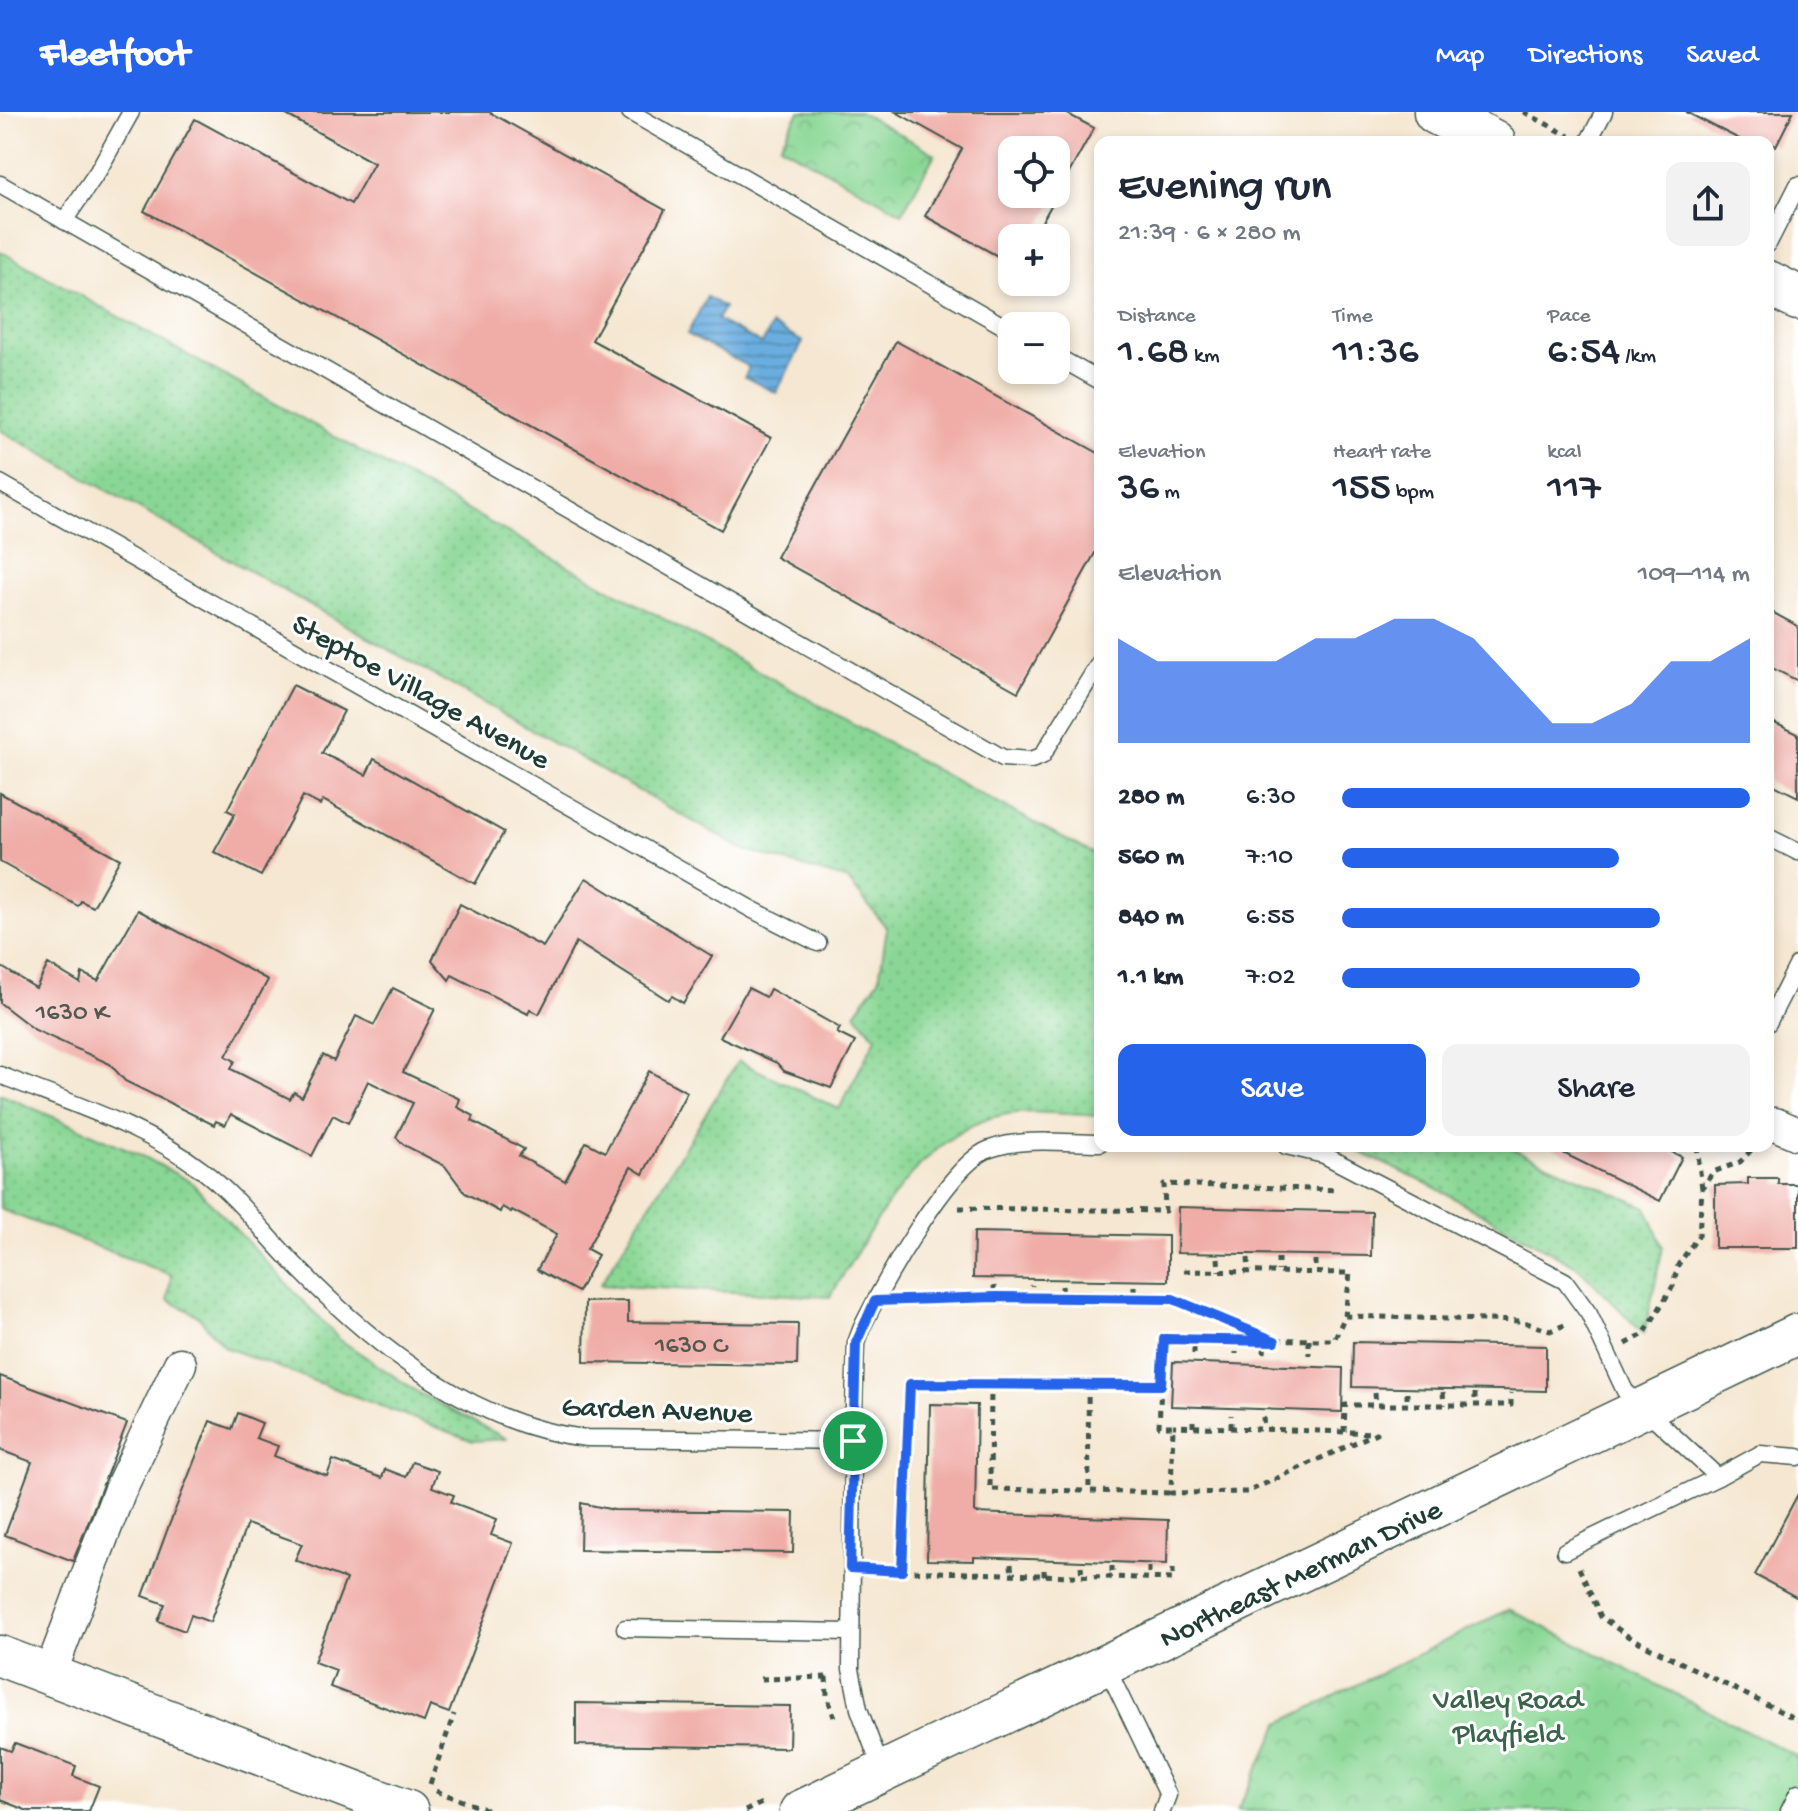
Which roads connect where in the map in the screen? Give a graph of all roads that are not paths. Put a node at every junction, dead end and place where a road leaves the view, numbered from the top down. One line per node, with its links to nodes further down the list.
1 (131, 112): 9 (lane)
2 (630, 112): 13 (lane)
3 (1436, 112): 5 (main road)
4 (1604, 112): 6 (lane)
5 (1482, 136)
6 (1591, 136)
7 (0, 184): 9 (lane)
8 (1798, 185): 10 (lane)
9 (64, 221): 17 (lane)
10 (1774, 232)
11 (1774, 286): 12 (main road)
12 (1798, 298)
13 (998, 323)
14 (1070, 364): 15 (lane)
15 (1094, 378)
16 (0, 483): 20 (lane, Steptoe Village Avenue)
17 (1094, 672)
18 (1774, 840): 19 (lane)
19 (1798, 852)
20 (818, 943)
21 (1798, 964): 22 (lane)
22 (1774, 1011)
23 (0, 1075): 29 (lane, Garden Avenue)
24 (1094, 1143): 29 (lane)
25 (1311, 1152): 28 (lane)
26 (1798, 1334): 28 (street, Northeast Merman Drive)
27 (180, 1364): 37 (street)
28 (1642, 1407): 31 (lane); 36 (street, Northeast Merman Drive)
29 (853, 1441): 34 (lane)
30 (1798, 1457): 31 (lane)
31 (1718, 1477): 32 (lane)
32 (1568, 1550)
33 (625, 1628): 34 (lane)
34 (849, 1632): 38 (lane)
35 (0, 1656): 37 (street)
36 (1106, 1666): 38 (street, Northeast Merman Drive); 42 (lane)
37 (50, 1674): 41 (street)
38 (882, 1771): 40 (street, Northeast Merman Drive)
39 (1798, 1793): 43 (lane)
40 (784, 1806)
41 (408, 1811)
42 (1162, 1811)
43 (1789, 1811)

